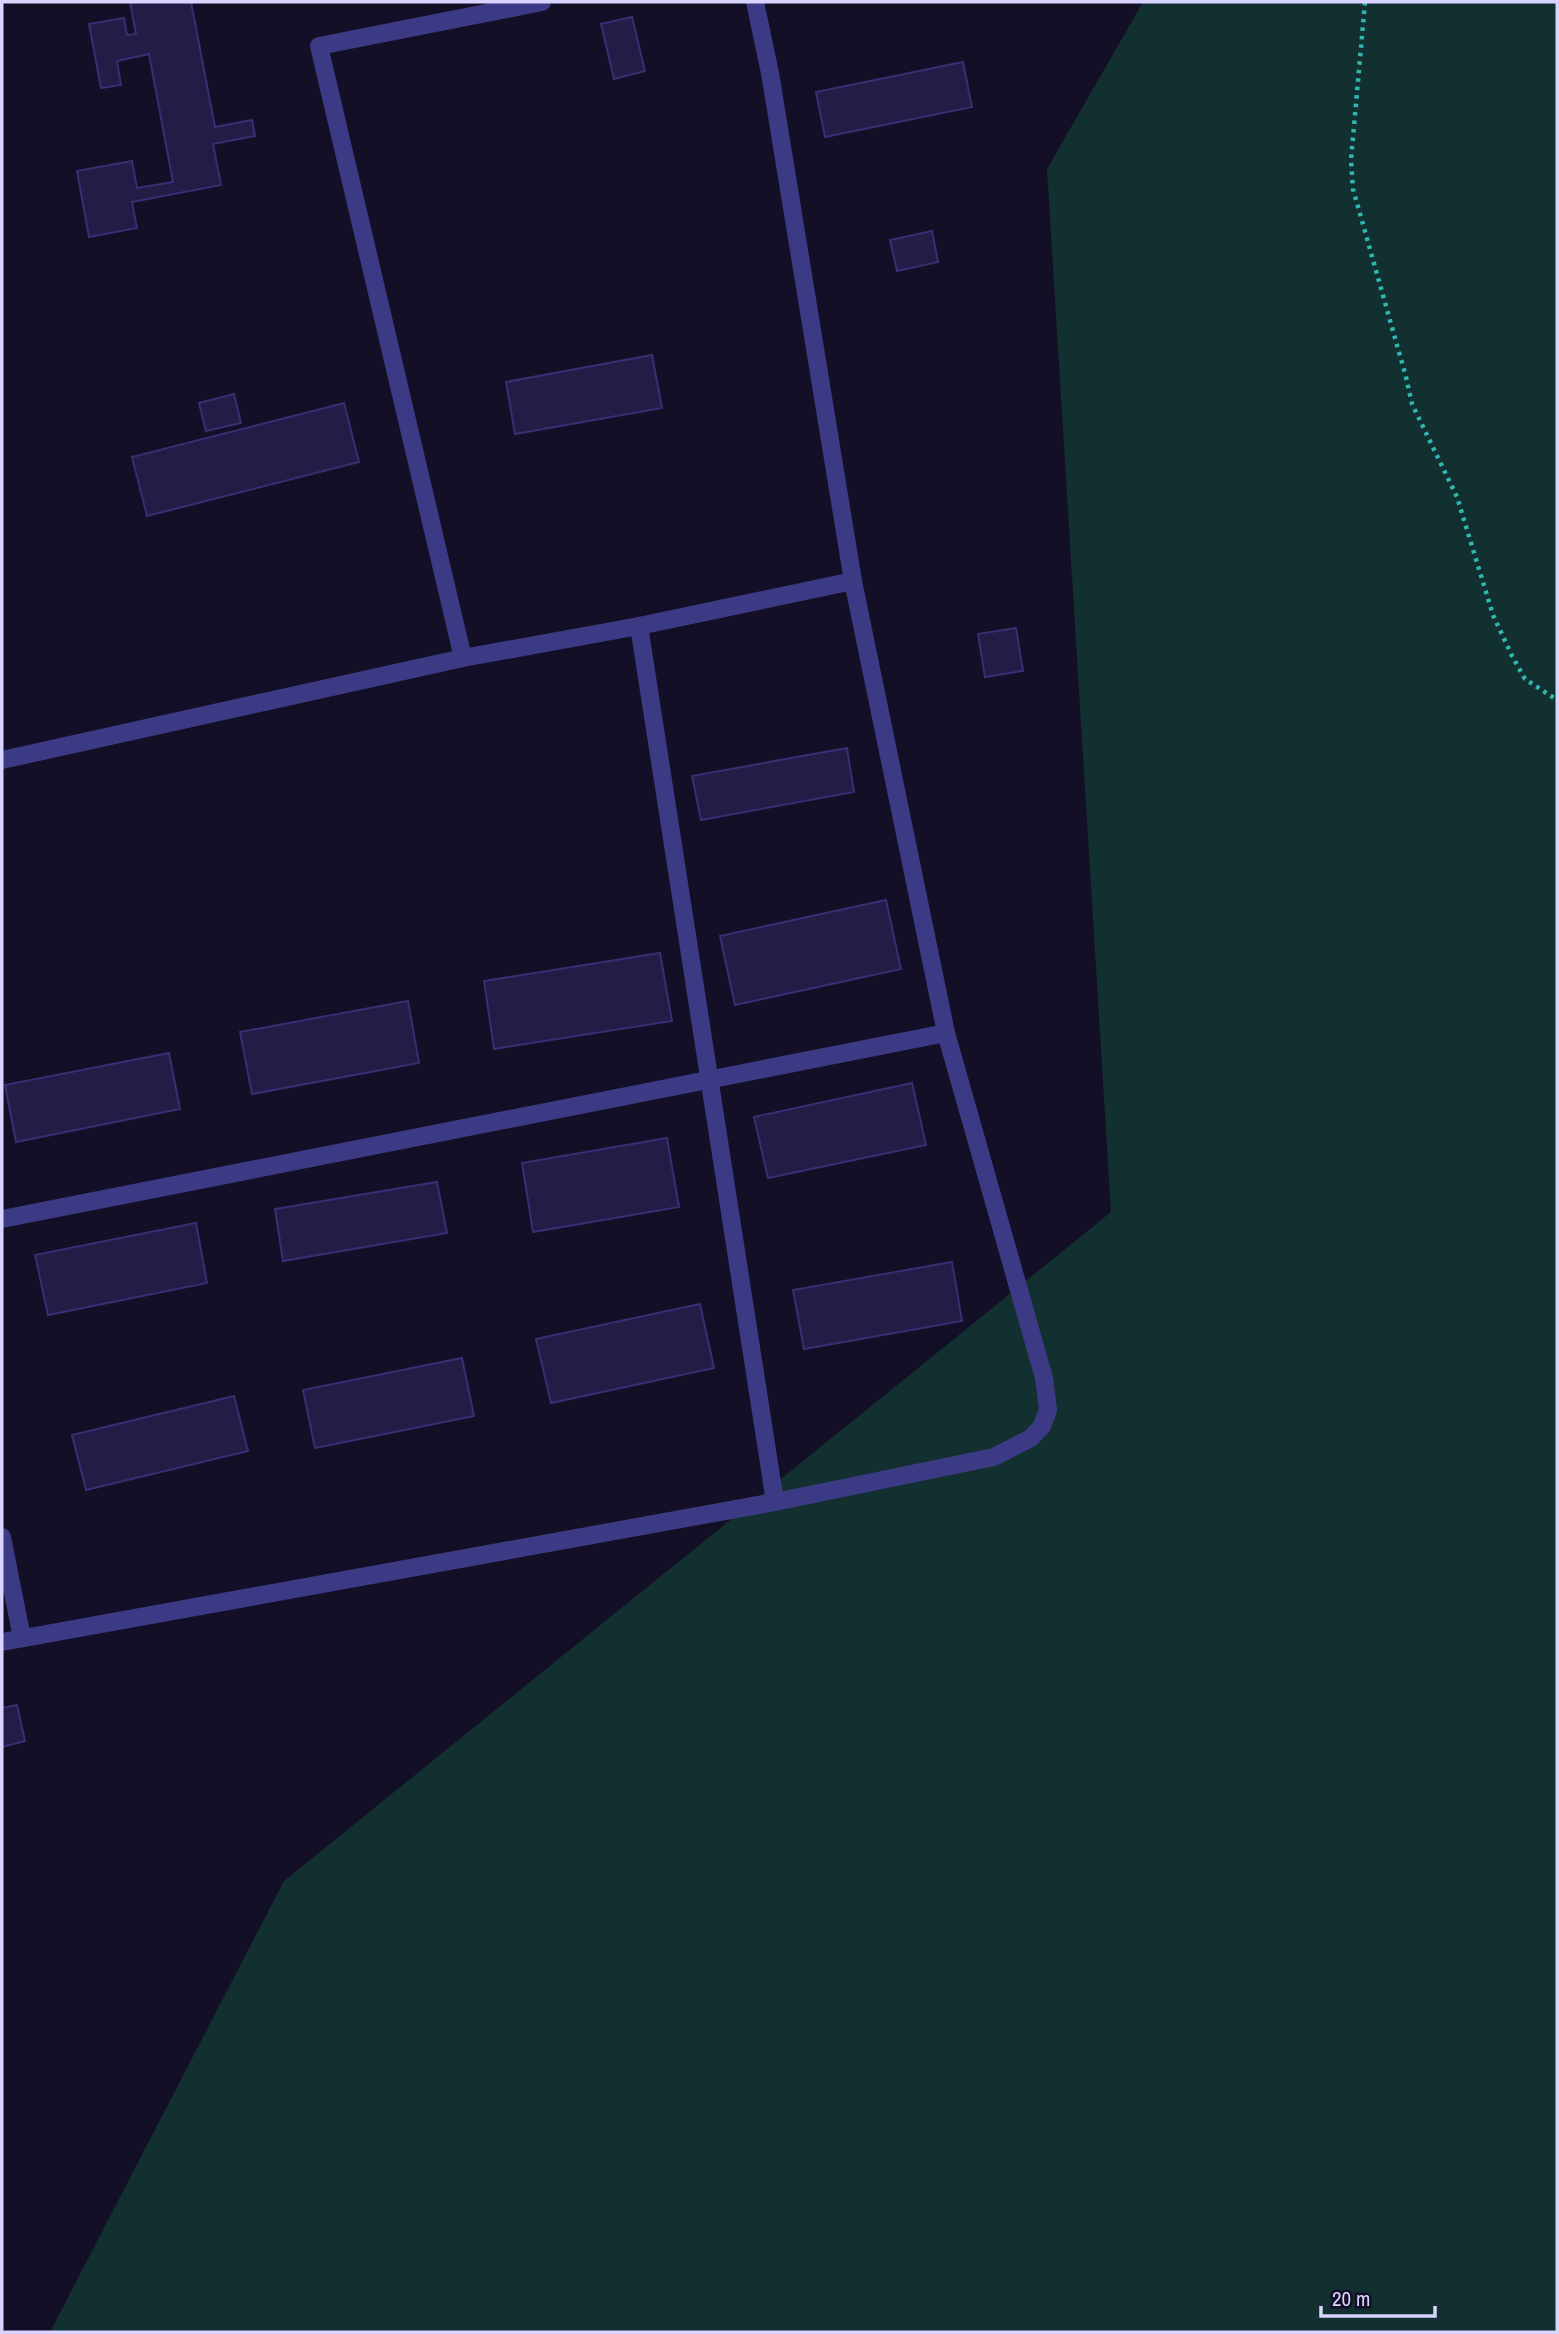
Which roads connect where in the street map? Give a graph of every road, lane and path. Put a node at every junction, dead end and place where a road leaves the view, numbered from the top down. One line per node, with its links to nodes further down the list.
1 (542, 2): 6 (street)
2 (755, 2): 4 (street)
3 (1365, 2): 7 (path)
4 (853, 581): 5 (street); 9 (street)
5 (639, 626): 6 (street); 10 (street)
6 (463, 658): 8 (street)
7 (1557, 700)
8 (2, 760)
9 (946, 1033): 10 (street); 12 (street)
10 (710, 1081): 11 (street); 12 (street)
11 (2, 1219)
12 (775, 1502): 14 (street)
13 (2, 1537): 14 (street)
14 (22, 1638): 15 (street)
15 (2, 1642)

